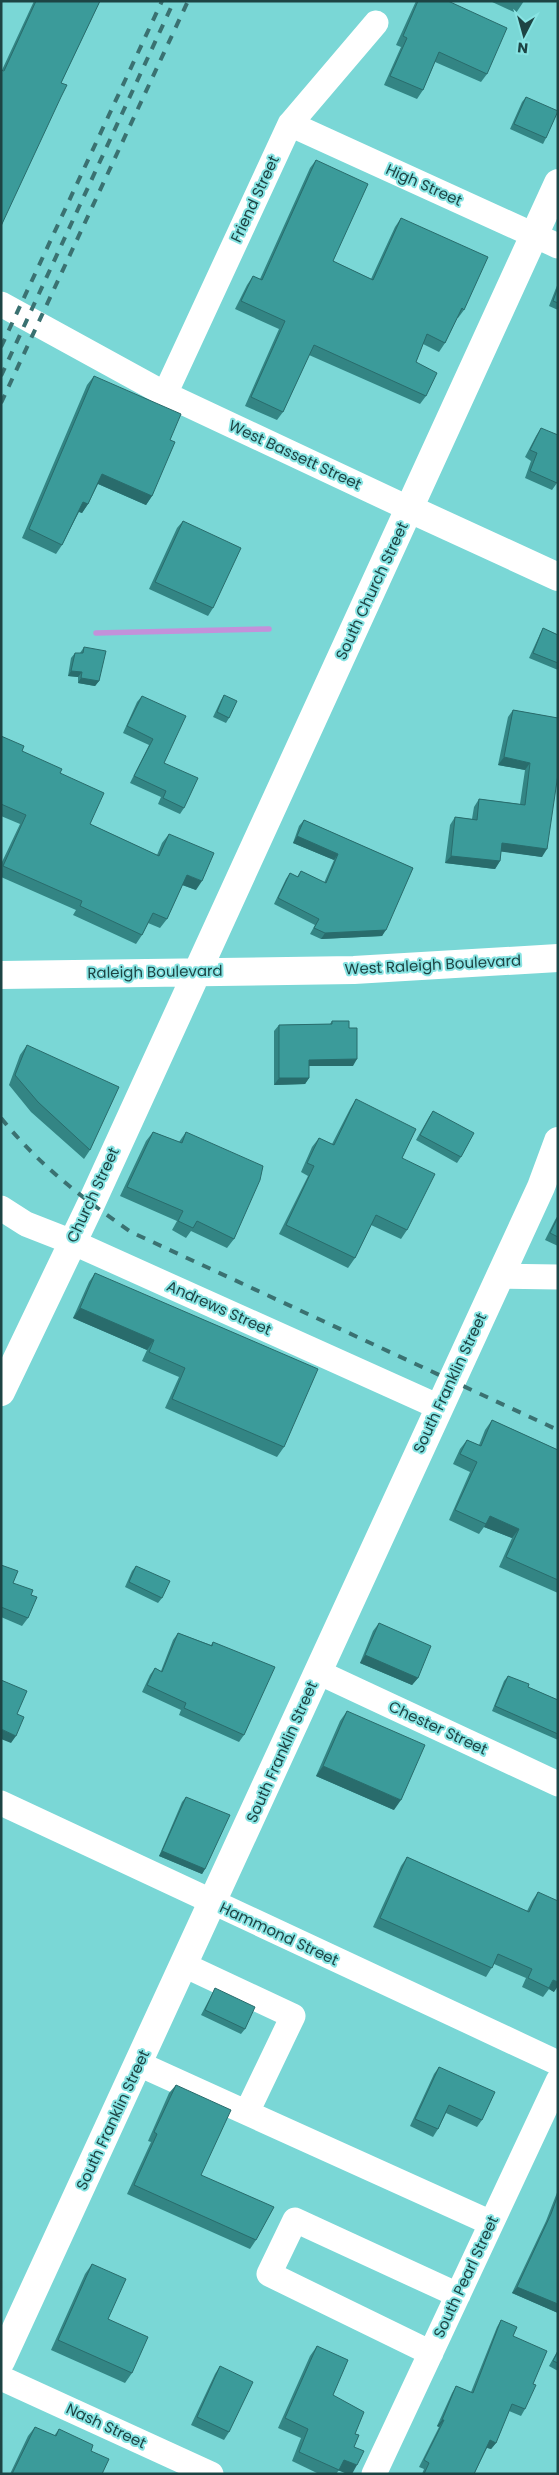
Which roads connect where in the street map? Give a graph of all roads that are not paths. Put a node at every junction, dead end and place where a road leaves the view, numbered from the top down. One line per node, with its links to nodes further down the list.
1 (376, 23): 2 (street, Friend Street)
2 (290, 124): 4 (street, High Street); 6 (street, Friend Street)
3 (558, 183): 4 (main road, South Church Street)
4 (546, 241): 7 (main road, South Church Street)
5 (1, 304): 6 (street, West Bassett Street)
6 (166, 394): 7 (street, West Bassett Street)
7 (410, 509): 8 (main road, West Bassett Street); 12 (main road, South Church Street)
8 (558, 577)
9 (558, 958): 10 (main road, West Raleigh Boulevard)
10 (308, 970): 11 (main road, Raleigh Boulevard)
11 (1, 975)
12 (184, 998): 15 (main road, Church Street)
13 (558, 1141): 16 (main road, South Franklin Street)
14 (1, 1208): 15 (street, Andrews Street)
15 (72, 1242): 18 (main road, Church Street); 19 (street, Andrews Street)
16 (499, 1276): 17 (street); 19 (main road, South Franklin Street)
17 (558, 1276)
18 (1, 1392)
19 (439, 1407): 20 (main road, South Franklin Street)
20 (318, 1672): 21 (street, Chester Street); 23 (main road, South Franklin Street)
21 (558, 1784)
22 (1, 1803): 23 (street, Hammond Street)
23 (213, 1903): 24 (main road, South Franklin Street); 25 (street, Hammond Street)
24 (184, 1965): 26 (main road, South Franklin Street); 28 (street)
25 (558, 2063)
26 (139, 2064): 28 (street); 32 (main road, South Franklin Street)
27 (558, 2081): 29 (street, South Pearl Street)
28 (247, 2112): 29 (street)
29 (492, 2223): 30 (street, South Pearl Street)
30 (458, 2294): 31 (street, South Pearl Street); 31 (street)
31 (431, 2353): 35 (street, South Pearl Street)
32 (1, 2361)
33 (1, 2378): 34 (street, Nash Street)
34 (211, 2474)
35 (374, 2474)

